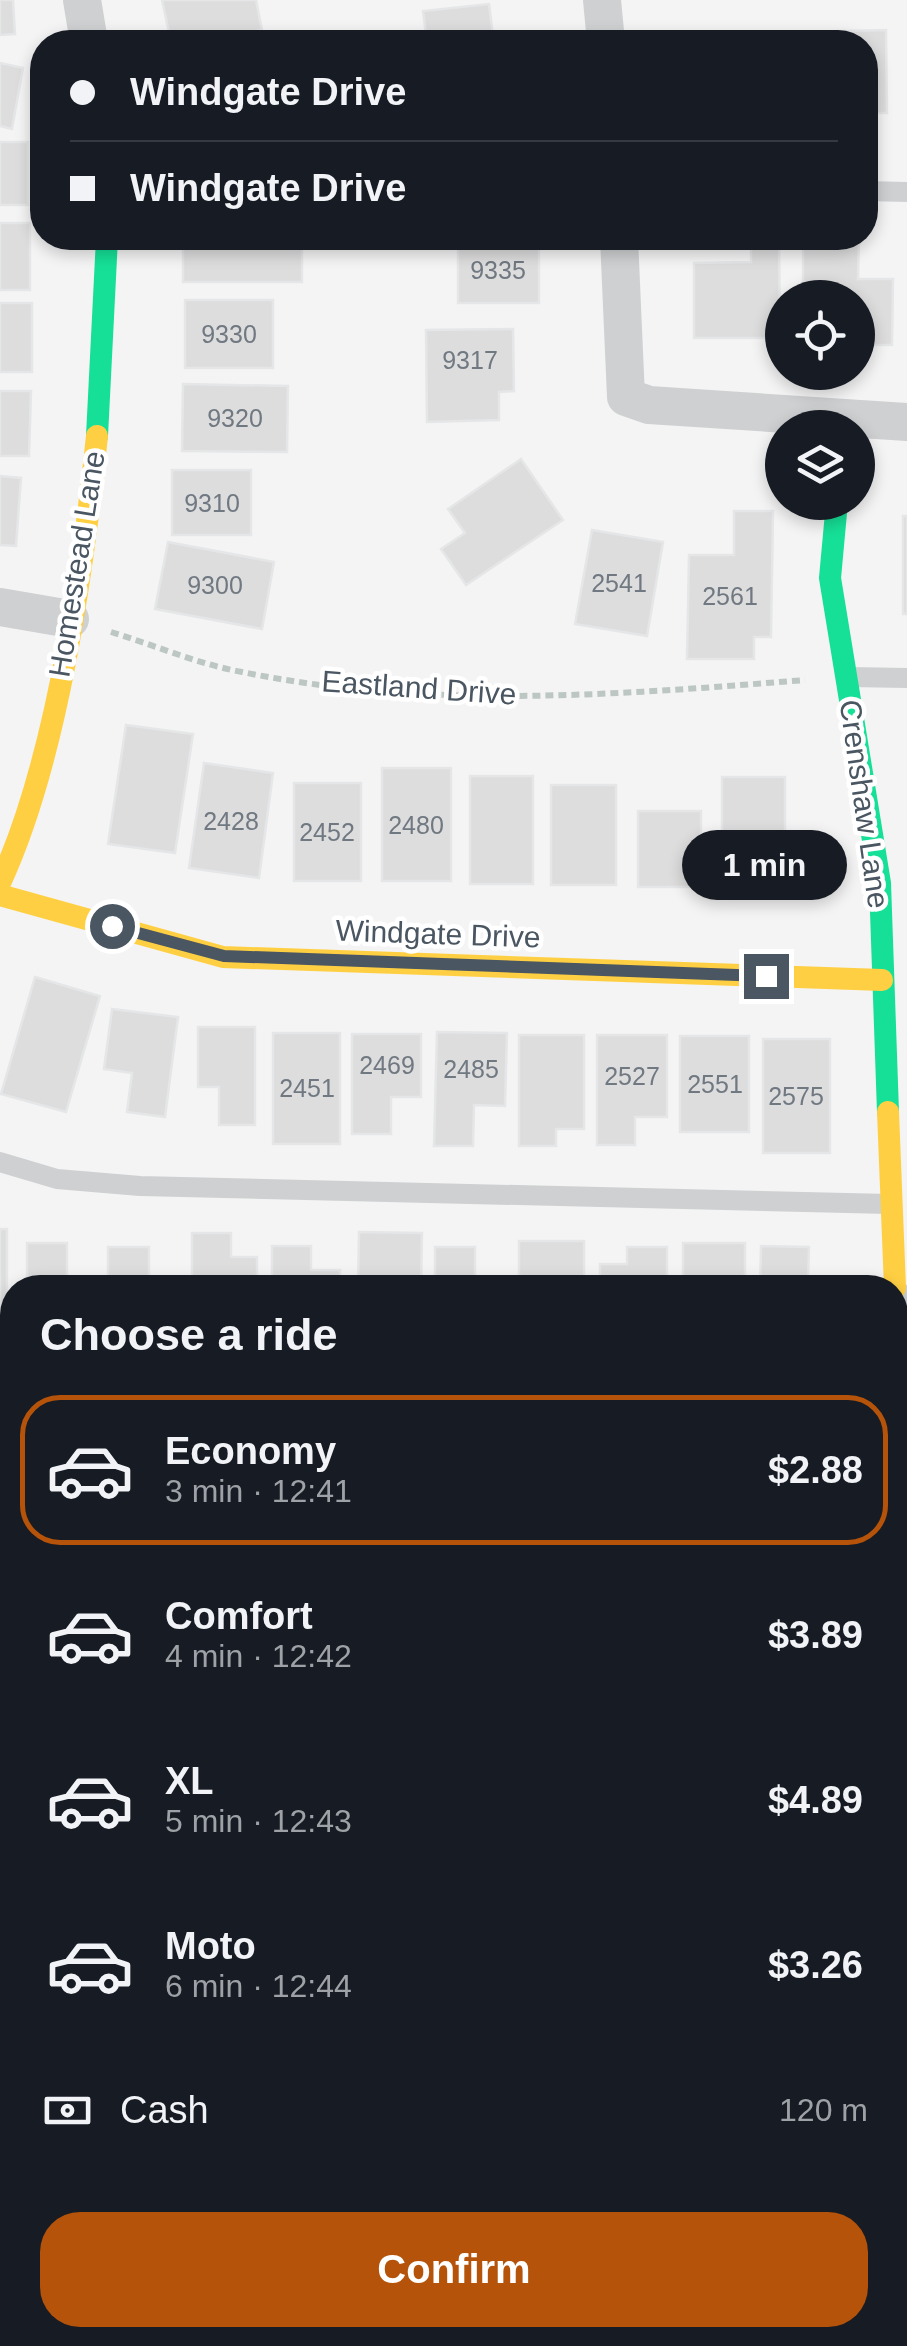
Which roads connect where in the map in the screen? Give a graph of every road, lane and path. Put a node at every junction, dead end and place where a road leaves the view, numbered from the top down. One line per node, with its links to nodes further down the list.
1 (82, 0): 3 (street)
2 (602, 0): 4 (street)
3 (87, 30)
4 (605, 30)
5 (878, 191): 6 (lane)
6 (907, 192)
7 (107, 250): 14 (street, Homestead Lane)
8 (619, 250): 9 (street)
9 (765, 416)
10 (907, 422): 11 (street)
11 (875, 423)
12 (835, 520): 15 (street, Crenshaw Lane)
13 (0, 607): 14 (street)
14 (70, 619): 15 (path, Eastland Drive); 17 (street, Homestead Lane)
15 (846, 677): 16 (lane); 19 (street, Crenshaw Lane)
16 (907, 678)
17 (0, 883)
18 (0, 896): 19 (street, Windgate Drive)
19 (882, 980): 21 (street, Crenshaw Lane)
20 (0, 1162): 21 (lane)
21 (891, 1204): 22 (street, Crenshaw Lane)
22 (894, 1275)

